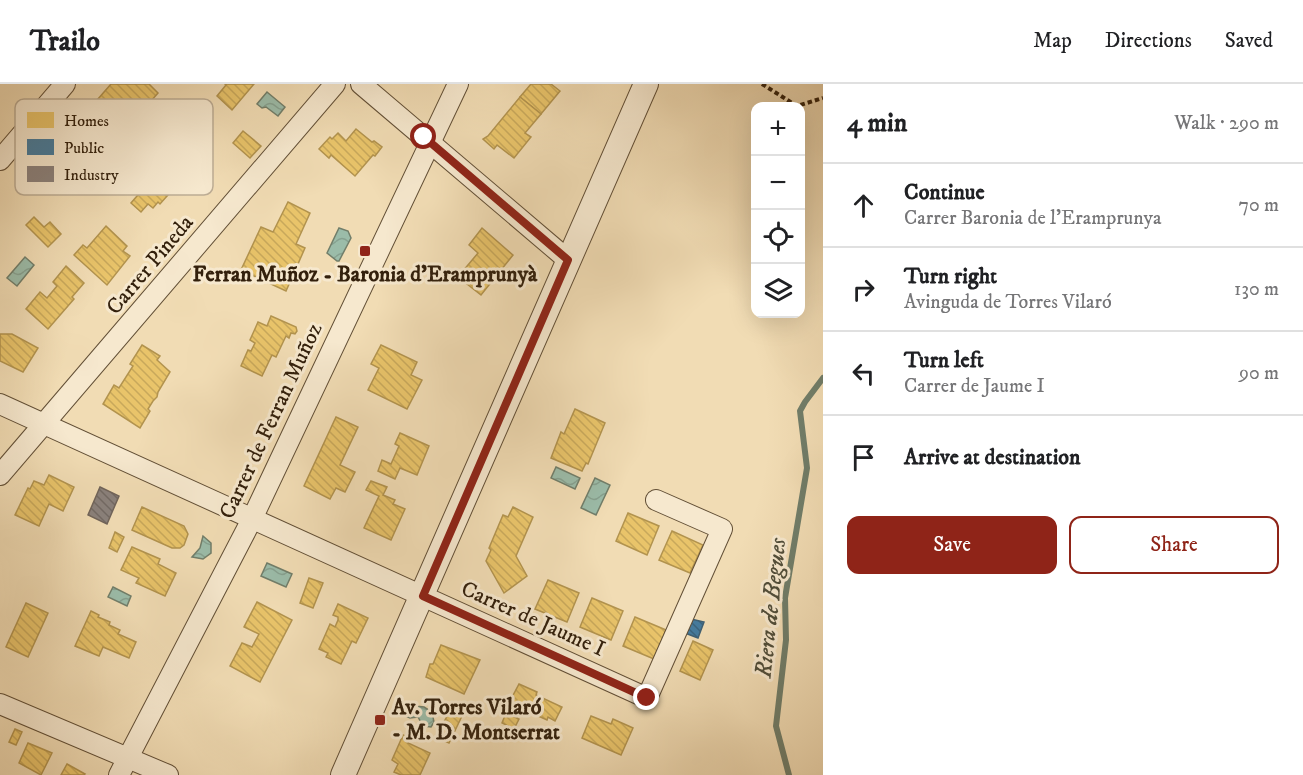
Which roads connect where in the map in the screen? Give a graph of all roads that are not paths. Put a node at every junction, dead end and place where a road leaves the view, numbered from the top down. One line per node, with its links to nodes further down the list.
1 (65, 84): 6 (street)
2 (334, 84): 12 (street, Carrer Pineda)
3 (361, 84): 8 (street)
4 (458, 84): 8 (street, Carrer de Ferran Muñoz)
5 (646, 84): 10 (street)
6 (52, 99)
7 (15, 142): 9 (street)
8 (429, 142): 10 (street); 15 (street, Carrer de Ferran Muñoz)
9 (0, 160)
10 (568, 260): 16 (street)
11 (0, 404): 12 (street, Carrer de Jaume I)
12 (45, 425): 13 (street, Carrer Pineda); 15 (street, Carrer de Jaume I)
13 (0, 475)
14 (656, 500): 16 (street, Carrer de Jaume I)
15 (252, 519): 16 (street, Carrer de Jaume I); 18 (street, Carrer de Ferran Muñoz)
16 (423, 596): 20 (street)
17 (0, 704): 18 (street)
18 (123, 767): 19 (street)
19 (168, 775)
20 (344, 775)

